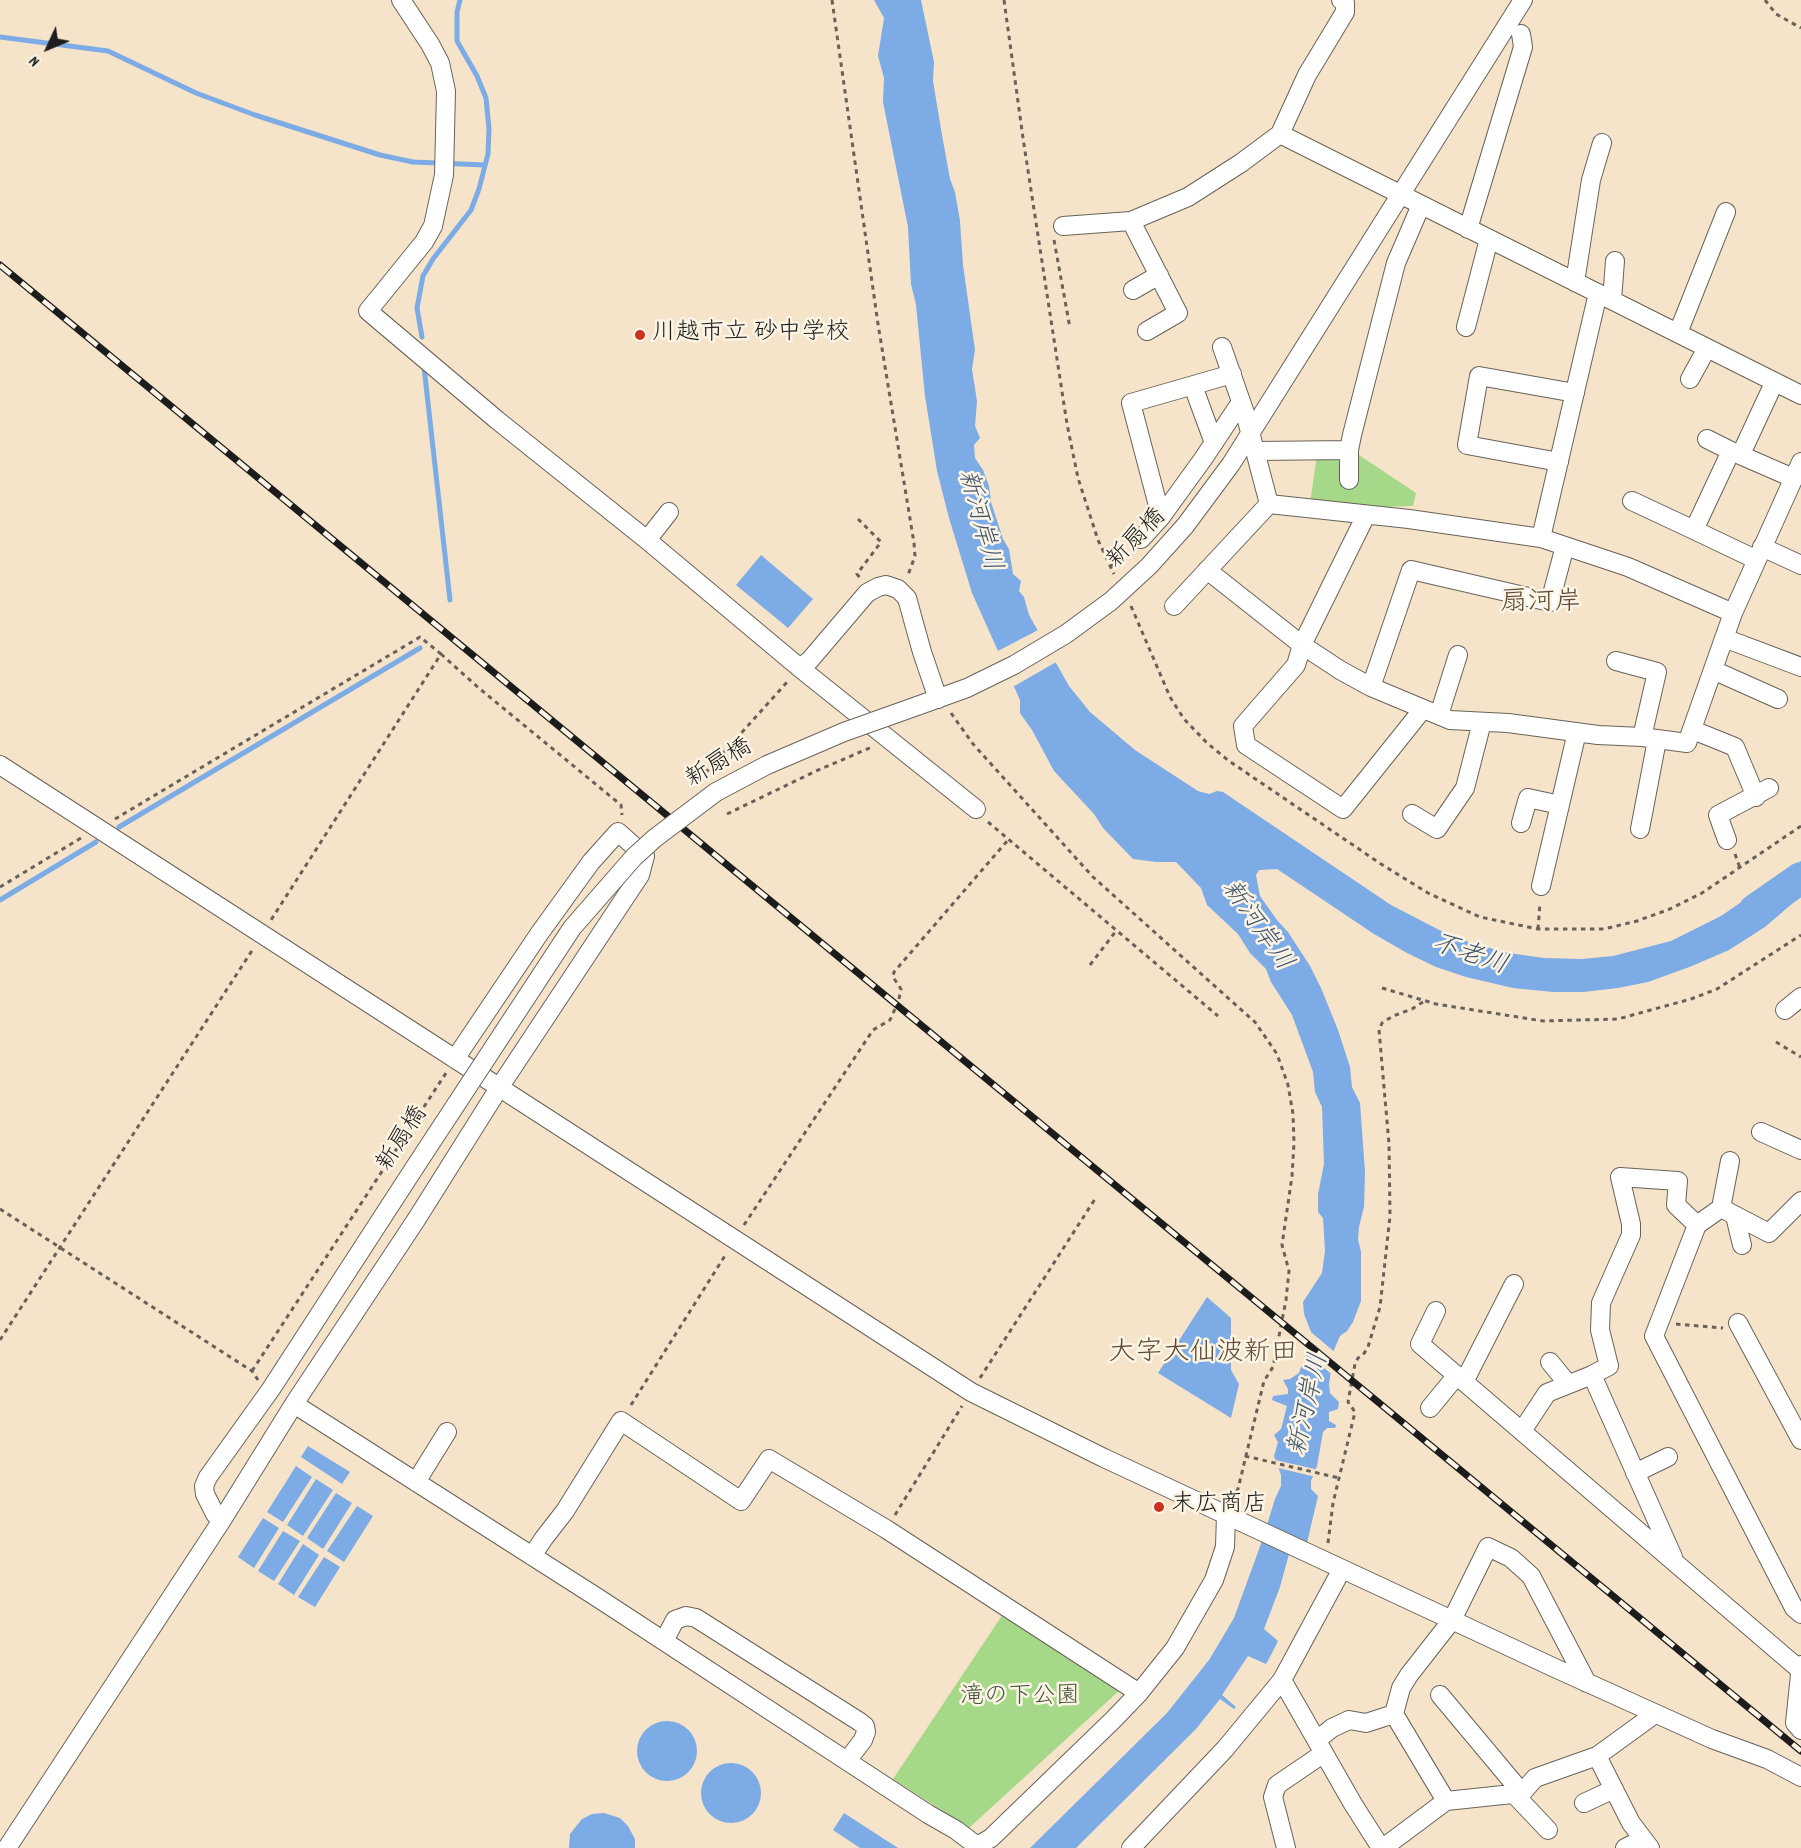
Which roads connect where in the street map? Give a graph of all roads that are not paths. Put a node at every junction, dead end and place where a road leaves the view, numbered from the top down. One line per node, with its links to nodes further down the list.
1 (400, 0): 46 (street)
2 (1341, 0): 5 (street)
3 (1516, 2): 7 (street, 新扇橋)
4 (1521, 34): 12 (street)
5 (1280, 134): 7 (street); 10 (street)
6 (1602, 143): 16 (street)
7 (1400, 195): 8 (street); 33 (street, 新扇橋)
8 (1421, 205): 12 (street); 34 (street)
9 (1726, 212): 21 (street)
10 (1131, 220): 11 (street); 15 (street)
11 (1063, 226)
12 (1468, 229): 13 (street)
13 (1489, 239): 16 (street); 19 (street)
14 (1615, 261): 18 (street)
15 (1159, 275): 17 (street); 20 (street)
16 (1575, 282): 18 (street)
17 (1133, 290)
18 (1605, 297): 21 (street); 28 (street)
19 (1466, 327)
20 (1147, 331)
21 (1678, 333): 23 (street)
22 (1222, 347): 24 (street)
23 (1707, 348): 25 (street); 26 (street)
24 (1232, 374): 27 (street); 30 (street)
25 (1690, 379)
26 (1774, 382): 29 (street); 35 (street)
27 (1193, 386): 32 (street); 43 (street)
28 (1575, 393): 36 (street); 36 (street)
29 (1801, 395)
30 (1241, 402): 32 (street); 33 (street)
31 (1707, 439): 35 (street)
32 (1214, 443): 43 (street)
33 (1253, 443): 34 (street); 40 (street); 63 (street, 新扇橋)
34 (1349, 450): 37 (street)
35 (1736, 453): 38 (street); 44 (street)
36 (1559, 462): 45 (street)
37 (1349, 480)
38 (1796, 481): 49 (street)
39 (1632, 501): 44 (street)
40 (1269, 504): 42 (street); 51 (street)
41 (669, 512): 46 (street)
42 (1366, 515): 45 (street); 55 (street)
43 (1161, 517): 47 (street)
44 (1694, 530): 49 (street)
45 (1541, 538): 48 (street)
46 (647, 540): 59 (street)
47 (1137, 543)
48 (1565, 546): 53 (street); 61 (street)
49 (1760, 554): 50 (street); 53 (street)
50 (1801, 565)
51 (1207, 570): 52 (street); 55 (street)
52 (1174, 606)
53 (1733, 613): 54 (street)
54 (1724, 638): 58 (street); 60 (street)
55 (1302, 645): 61 (street); 64 (street)
56 (1458, 656): 64 (street)
57 (1616, 661): 68 (street)
58 (1801, 667)
59 (800, 668): 63 (street); 71 (street)
60 (1713, 670): 62 (street); 66 (street)
61 (1371, 687): 64 (street)
62 (1778, 699)
63 (944, 704): 104 (street, 新扇橋, bridge)
64 (1431, 712): 65 (street)
65 (1482, 722): 67 (street); 72 (street)
66 (1693, 730): 68 (street); 75 (street)
67 (1577, 732): 68 (street); 70 (street)
68 (1650, 739): 74 (street)
69 (0, 765): 79 (street)
70 (1560, 805): 73 (street); 76 (street)
71 (976, 809)
72 (1412, 814)
73 (1521, 823)
74 (1641, 829)
75 (1727, 840)
76 (1541, 886)
77 (1801, 997): 78 (street)
78 (1785, 1010)
79 (455, 1059): 80 (street); 80 (street)
80 (499, 1088): 95 (street); 103 (street)
81 (1761, 1132): 82 (street)
82 (1801, 1150)
83 (1730, 1161): 85 (street)
84 (1801, 1201): 85 (street)
85 (1728, 1212): 86 (street); 87 (street)
86 (1697, 1225): 92 (street); 108 (street)
87 (1742, 1245)
88 (1514, 1284): 93 (street)
89 (1436, 1311): 93 (street)
90 (1738, 1323): 99 (street)
91 (1550, 1362): 94 (street)
92 (1592, 1375): 94 (street); 101 (street)
93 (1460, 1378): 96 (street); 97 (street)
94 (1568, 1384): 97 (street)
95 (294, 1404): 102 (street); 104 (street)
96 (1431, 1408)
97 (1522, 1431): 106 (street)
98 (447, 1432): 102 (street)
99 (1801, 1440)
100 (1668, 1457): 101 (street)
101 (1635, 1473): 106 (street)
102 (416, 1482): 105 (street)
103 (1233, 1518): 107 (street); 114 (street)
104 (222, 1520): 130 (street)
105 (532, 1556): 110 (street); 114 (street)
106 (1675, 1562): 111 (street)
107 (1342, 1569): 109 (street); 112 (street)
108 (1801, 1614)
109 (1452, 1620): 113 (street); 113 (street); 116 (street)
110 (664, 1641): 121 (street); 121 (street)
111 (1800, 1667): 118 (street)
112 (1282, 1680): 119 (street); 131 (street)
113 (1587, 1683): 117 (street)
114 (1139, 1693): 121 (street)
115 (1440, 1695): 124 (street)
116 (1394, 1714): 119 (street); 125 (street)
117 (1655, 1714): 120 (street); 122 (street)
118 (1801, 1730)
119 (1320, 1747): 129 (street); 132 (street)
120 (1597, 1756): 123 (street); 124 (street)
121 (847, 1761)
122 (1801, 1777)
123 (1614, 1789): 126 (street); 128 (street)
124 (1518, 1794): 125 (street); 127 (street)
125 (1446, 1801): 129 (street)
126 (1584, 1803)
127 (1548, 1830)
128 (1646, 1844): 133 (street)
129 (1379, 1847)
130 (7, 1848)
131 (1131, 1848)
132 (1286, 1848)
133 (1625, 1848)

